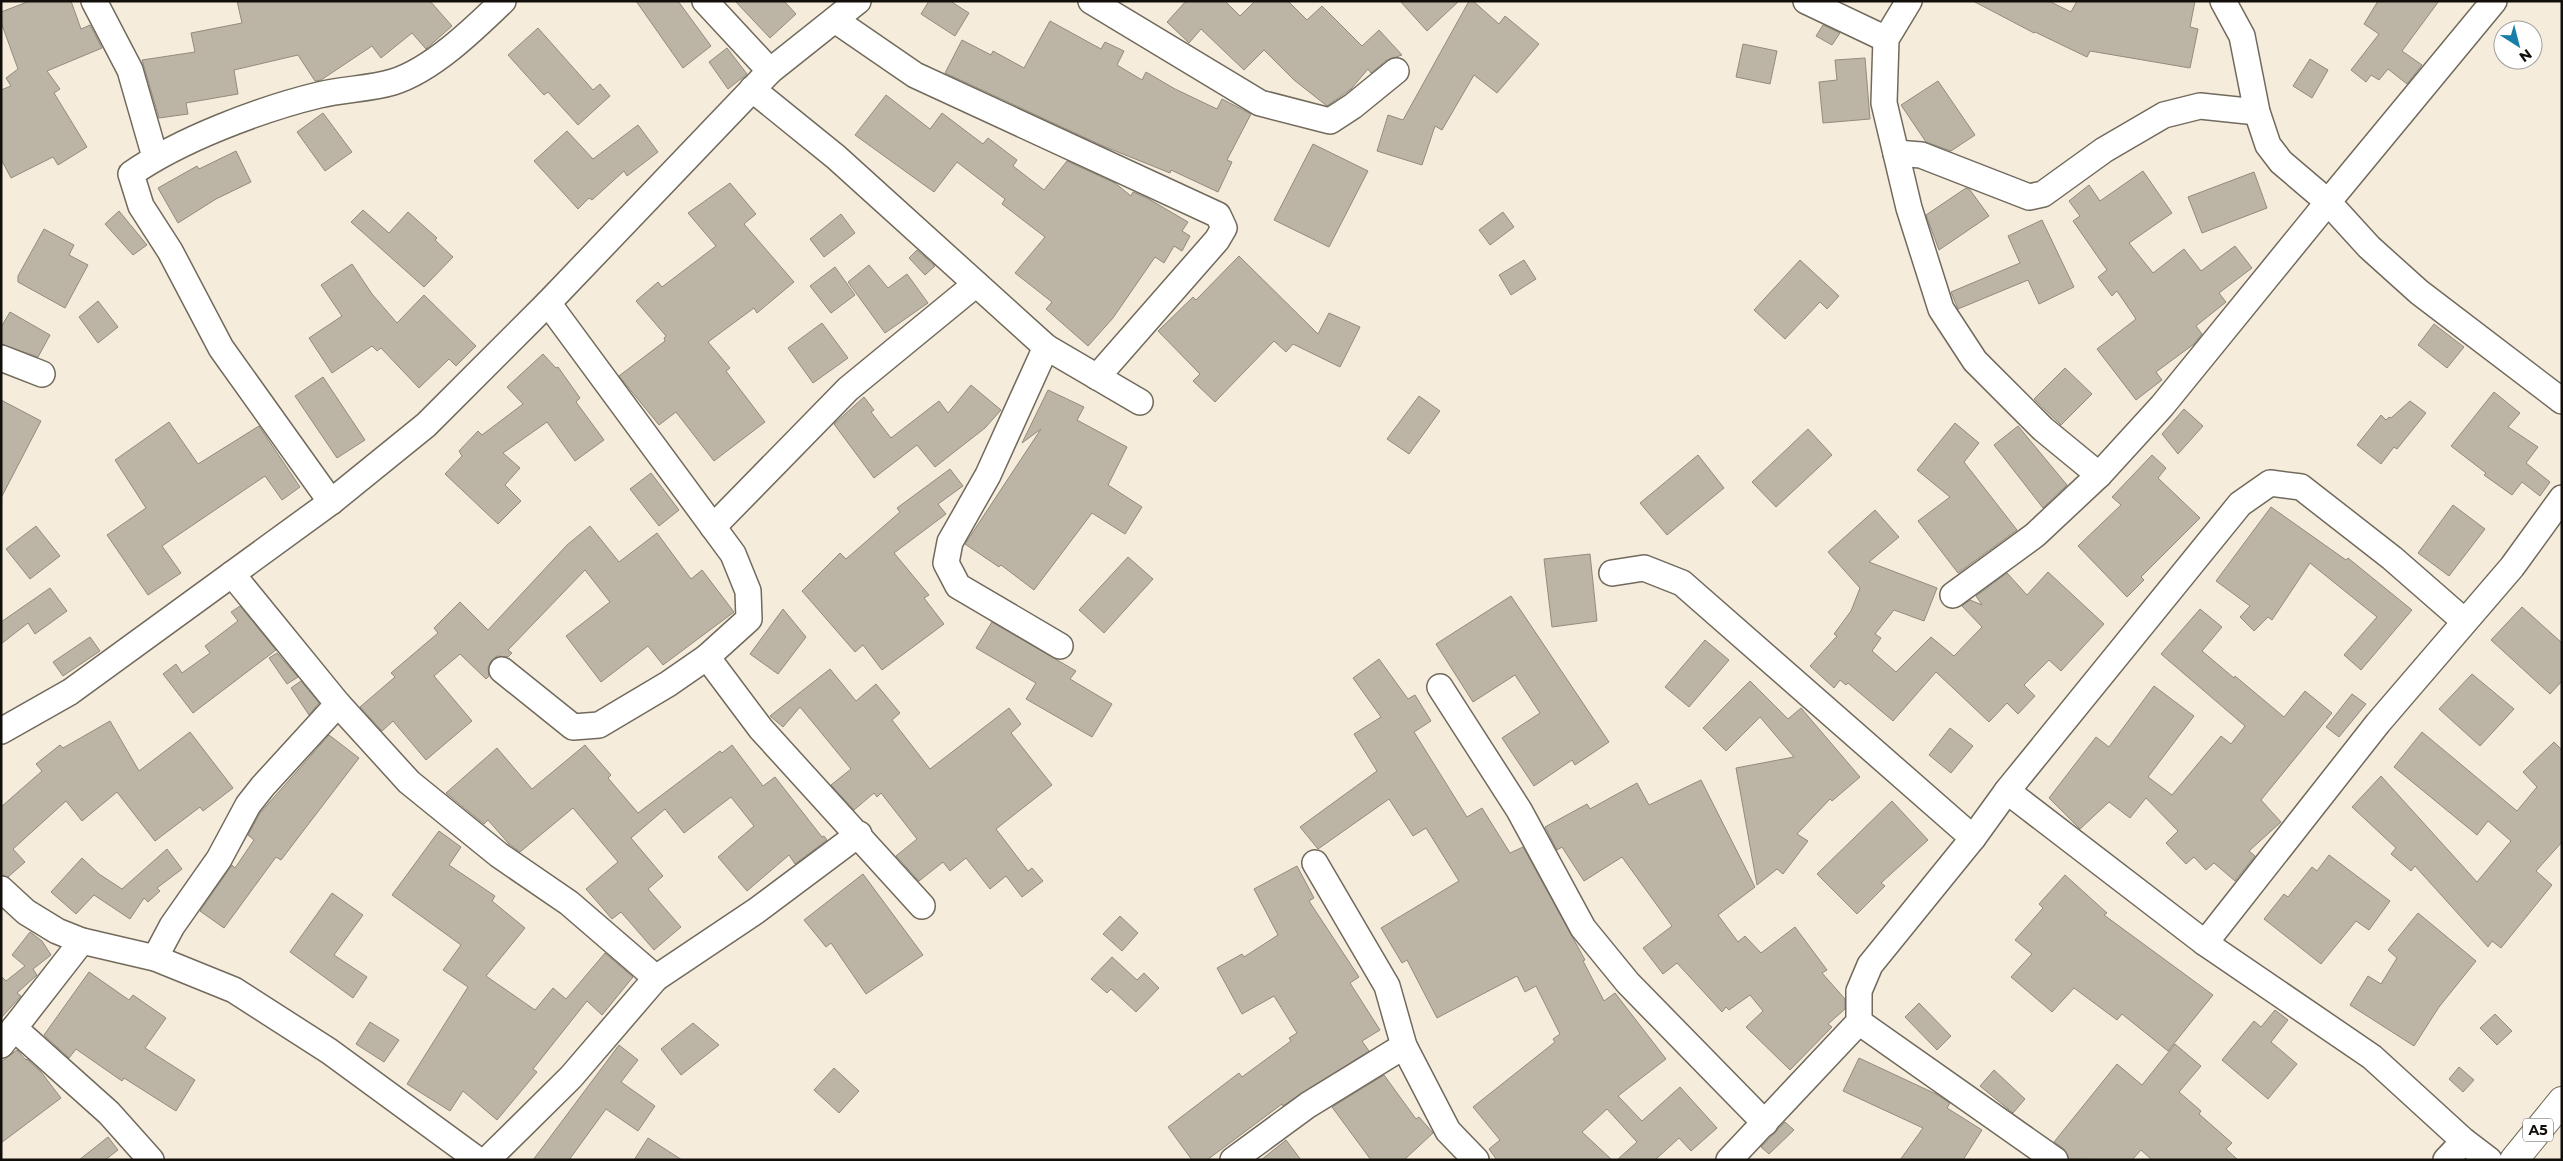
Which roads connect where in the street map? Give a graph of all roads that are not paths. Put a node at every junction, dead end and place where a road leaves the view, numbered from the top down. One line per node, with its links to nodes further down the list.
1 (94, 1): 17 (street)
2 (503, 1): 17 (street)
3 (705, 1): 12 (street)
4 (858, 1): 10 (street)
5 (1091, 1): 13 (street)
6 (1806, 1): 11 (street)
7 (1909, 1): 11 (street)
8 (2223, 1): 15 (street)
9 (2494, 1): 18 (street)
10 (835, 20): 12 (street); 24 (street)
11 (1886, 38): 16 (street)
12 (770, 71): 14 (street)
13 (1396, 71)
14 (752, 89): 19 (street); 20 (street)
15 (2257, 112): 16 (street); 18 (street)
16 (1896, 154): 27 (street)
17 (154, 157): 29 (street)
18 (2328, 202): 25 (street); 27 (street)
19 (976, 284): 21 (street); 30 (street)
20 (548, 303): 29 (street); 30 (street)
21 (1046, 347): 24 (street); 35 (street)
22 (1, 358): 23 (street)
23 (42, 374)
24 (1098, 377): 26 (street)
25 (2562, 401)
26 (1140, 402)
27 (2099, 475): 33 (street)
28 (2562, 498): 34 (street)
29 (331, 502): 32 (street)
30 (713, 527): 36 (street)
31 (1612, 573): 43 (street)
32 (232, 574): 39 (street); 40 (street)
33 (1953, 595)
34 (2463, 620): 41 (street); 48 (street)
35 (1060, 646)
36 (707, 657): 37 (street); 42 (street)
37 (502, 670)
38 (1440, 687): 55 (street)
39 (338, 704): 49 (street); 50 (street)
40 (1, 731)
41 (2007, 791): 43 (street); 48 (street)
42 (859, 834): 46 (street); 50 (street)
43 (1973, 838): 51 (street)
44 (1315, 863): 53 (street)
45 (1, 890): 47 (street)
46 (922, 906)
47 (82, 941): 49 (street); 52 (street)
48 (2205, 943): 56 (street)
49 (155, 958): 59 (street)
50 (656, 978): 60 (street)
51 (1859, 1022): 55 (street); 57 (street)
52 (8, 1036): 58 (street)
53 (1404, 1046): 61 (street); 62 (street)
54 (2562, 1101): 67 (highway, A5)
55 (1765, 1122): 63 (street)
56 (2464, 1141): 65 (street); 66 (street)
57 (2027, 1152): 64 (street)
58 (151, 1160)
59 (478, 1160)
60 (487, 1160)
61 (1233, 1160)
62 (1476, 1160)
63 (1729, 1160)
64 (2055, 1160)
65 (2446, 1160)
66 (2489, 1160)
67 (2514, 1160)

